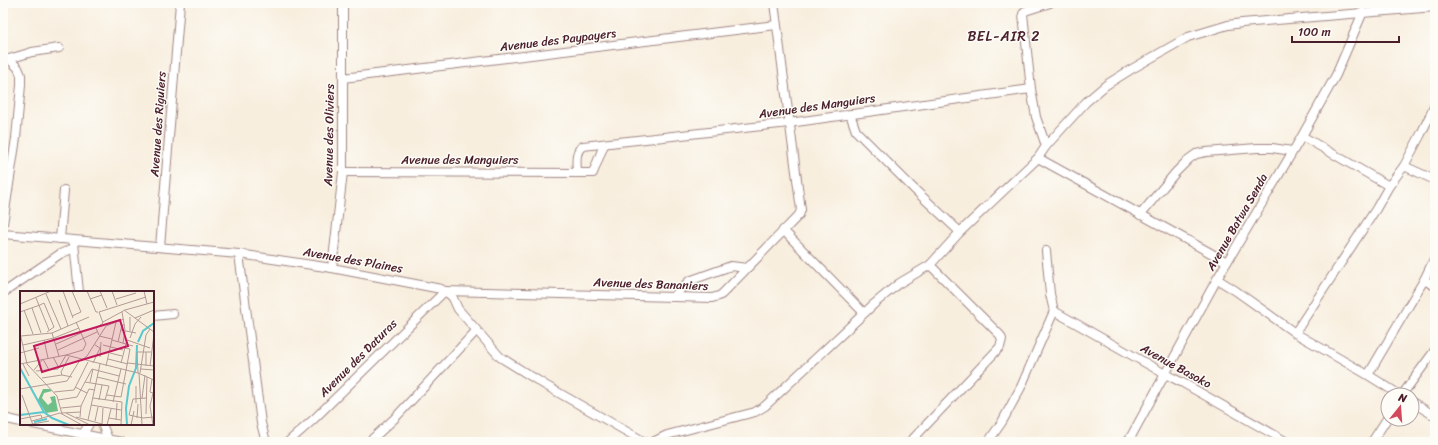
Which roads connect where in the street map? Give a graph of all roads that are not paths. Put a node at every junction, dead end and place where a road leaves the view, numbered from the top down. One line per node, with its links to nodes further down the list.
1 (180, 3): 33 (street, Avenue des Riguiers)
2 (343, 3): 10 (street, Avenue des Oliviers)
3 (774, 3): 7 (street, Avenue des Bananiers)
4 (1050, 3): 11 (street)
5 (1435, 7): 6 (street)
6 (1364, 12): 15 (street, Avenue Batwa Senda); 17 (street)
7 (776, 25): 10 (street, Avenue des Paypayers); 14 (street, Avenue des Bananiers)
8 (59, 48): 9 (street)
9 (6, 59): 27 (street)
10 (342, 78): 21 (street, Avenue des Oliviers)
11 (1031, 89): 13 (street, Avenue des Manguiers); 17 (street)
12 (1435, 105): 20 (street)
13 (850, 114): 14 (street, Avenue des Manguiers); 29 (street)
14 (789, 122): 16 (street, Avenue des Manguiers); 28 (street, Avenue des Bananiers)
15 (1302, 136): 18 (street, Avenue Batwa Senda); 24 (street)
16 (605, 144): 22 (street, Avenue des Manguiers); 22 (street, Avenue des Manguiers)
17 (1046, 146): 19 (street)
18 (1292, 151): 26 (street); 37 (street, Avenue Batwa Senda)
19 (1038, 158): 26 (street); 29 (street)
20 (1404, 166): 23 (street); 24 (street)
21 (343, 172): 22 (street, Avenue des Manguiers); 39 (street, Avenue des Oliviers)
22 (577, 173)
23 (1435, 180)
24 (1389, 186): 53 (street)
25 (64, 190): 31 (street)
26 (1140, 215): 37 (street)
27 (3, 224)
28 (783, 230): 40 (street, Avenue des Bananiers); 49 (street)
29 (960, 232): 38 (street)
30 (3, 234): 31 (street, Avenue des Plaines)
31 (60, 239): 32 (street, Avenue des Plaines)
32 (74, 244): 33 (street, Avenue des Plaines); 44 (street); 46 (street)
33 (160, 248): 35 (street, Avenue des Plaines)
34 (1046, 251): 48 (street)
35 (239, 254): 39 (street, Avenue des Plaines); 71 (street)
36 (1435, 257): 42 (street)
37 (1226, 262): 41 (street, Avenue Batwa Senda)
38 (930, 265): 49 (street); 76 (street)
39 (332, 268): 45 (street, Avenue des Plaines)
40 (747, 268): 47 (street); 47 (street, Avenue des Bananiers)
41 (1217, 279): 53 (street); 55 (street, Avenue Batwa Senda)
42 (1424, 280): 43 (street); 56 (street)
43 (1435, 286)
44 (79, 291)
45 (445, 291): 47 (street, Avenue des Bananiers); 52 (street); 72 (street, Avenue des Daturas)
46 (3, 293)
47 (673, 297)
48 (1054, 311): 55 (street, Avenue Basoko); 77 (street)
49 (864, 313): 75 (street)
50 (173, 314): 51 (street)
51 (154, 316)
52 (476, 331): 69 (street); 73 (street)
53 (1294, 333): 56 (street)
54 (1435, 350): 58 (street)
55 (1165, 374): 78 (street, Avenue Batwa Senda); 79 (street, Avenue Basoko)
56 (1368, 375): 57 (street)
57 (1388, 387)
58 (1407, 387)
59 (1420, 407): 60 (street)
60 (1435, 416)
61 (3, 418): 62 (street)
62 (20, 422)
63 (38, 425): 67 (street)
64 (88, 425): 67 (street)
65 (102, 425): 68 (street)
66 (1382, 427): 80 (street)
67 (83, 434): 68 (street)
68 (108, 439): 70 (street)
69 (634, 440): 74 (street)
70 (121, 442)
71 (266, 442)
72 (288, 442)
73 (369, 442)
74 (644, 442)
75 (653, 442)
76 (910, 442)
77 (988, 442)
78 (1128, 442)
79 (1287, 442)
80 (1372, 442)

